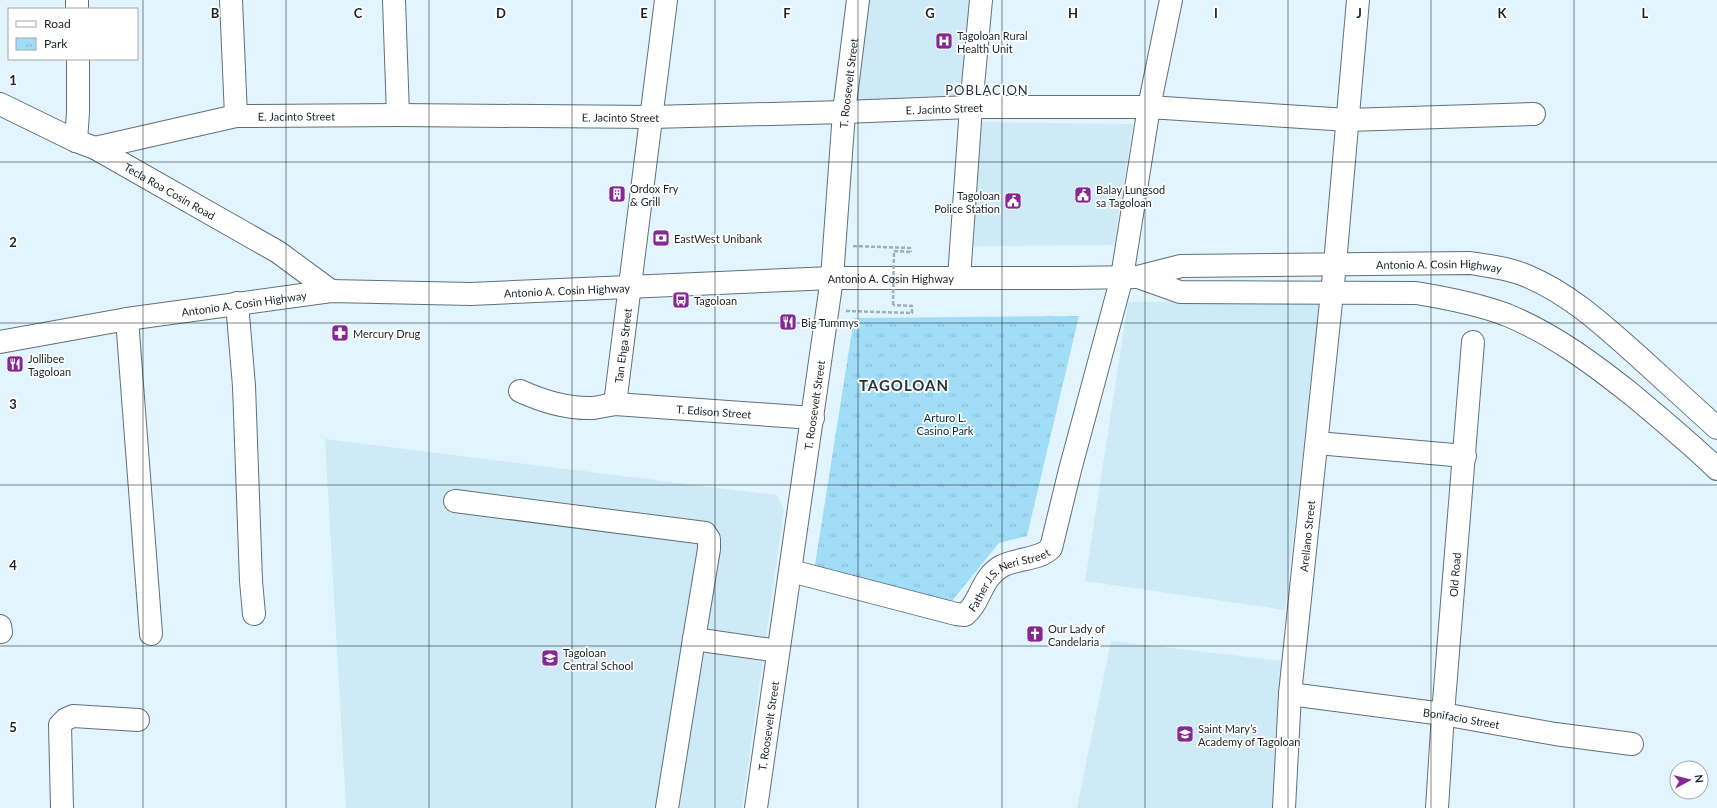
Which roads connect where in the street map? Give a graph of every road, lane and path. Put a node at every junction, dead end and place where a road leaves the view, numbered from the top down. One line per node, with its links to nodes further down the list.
1 (231, 0): 15 (main road)
2 (394, 0): 14 (main road)
3 (666, 0): 16 (main road, Tan Ehga Street)
4 (858, 0): 12 (main road, T. Roosevelt Street)
5 (981, 0): 10 (main road)
6 (1172, 0): 11 (main road)
7 (1358, 0): 17 (main road, Arellano Street)
8 (78, 60): 18 (main road)
9 (0, 104): 18 (main road, Tecla Roa Cosin Road)
10 (971, 107): 11 (main road, E. Jacinto Street); 12 (main road, E. Jacinto Street); 23 (main road)
11 (1149, 107): 17 (main road, E. Jacinto Street); 21 (main road)
12 (844, 112): 16 (main road, E. Jacinto Street); 19 (main road, T. Roosevelt Street)
13 (1534, 114): 17 (main road, E. Jacinto Street)
14 (398, 115): 15 (main road, E. Jacinto Street); 16 (main road, E. Jacinto Street)
15 (236, 116): 18 (main road, E. Jacinto Street)
16 (652, 117): 24 (main road, Tan Ehga Street)
17 (1348, 120): 20 (main road, Arellano Street)
18 (86, 145): 25 (main road, Tecla Roa Cosin Road)
19 (835, 245): 22 (main road, T. Roosevelt Street); 28 (path, bridge)
20 (1335, 264): 21 (main road, Antonio A. Cosin Highway); 26 (main road, Arellano Street); 35 (main road, Antonio A. Cosin Highway)
21 (1130, 277): 23 (main road, Antonio A. Cosin Highway); 26 (main road, Antonio A. Cosin Highway); 40 (main road, Father J.S. Neri Street)
22 (832, 278): 23 (main road, Antonio A. Cosin Highway); 24 (main road, Antonio A. Cosin Highway); 28 (main road, T. Roosevelt Street)
23 (959, 278)
24 (628, 287): 25 (main road, Antonio A. Cosin Highway); 33 (main road, Tan Ehga Street)
25 (331, 292): 27 (main road, Antonio A. Cosin Highway)
26 (1332, 293): 36 (main road, Arellano Street); 38 (main road, Antonio A. Cosin Highway)
27 (237, 303): 29 (main road, Antonio A. Cosin Highway); 41 (main road)
28 (828, 311): 34 (main road, T. Roosevelt Street)
29 (127, 319): 30 (main road, Antonio A. Cosin Highway); 42 (main road)
30 (0, 342)
31 (1474, 342): 37 (main road, Old Road)
32 (520, 391): 33 (main road, T. Edison Street)
33 (615, 404): 34 (main road, T. Edison Street)
34 (813, 418): 40 (main road, T. Roosevelt Street)
35 (1717, 428)
36 (1317, 443): 37 (main road); 45 (main road, Arellano Street)
37 (1465, 456): 46 (main road, Old Road)
38 (1717, 469)
39 (455, 501): 43 (main road)
40 (791, 571): 44 (main road, T. Roosevelt Street)
41 (254, 614)
42 (151, 634)
43 (694, 639): 44 (main road); 50 (main road)
44 (778, 651): 51 (main road, T. Roosevelt Street)
45 (1290, 694): 46 (main road, Bonifacio Street); 52 (main road, Arellano Street)
46 (1443, 714): 48 (main road, Bonifacio Street); 53 (main road, Old Road)
47 (138, 720): 49 (main road)
48 (1632, 744)
49 (62, 808)
50 (667, 808)
51 (756, 808)
52 (1284, 808)
53 (1438, 808)

